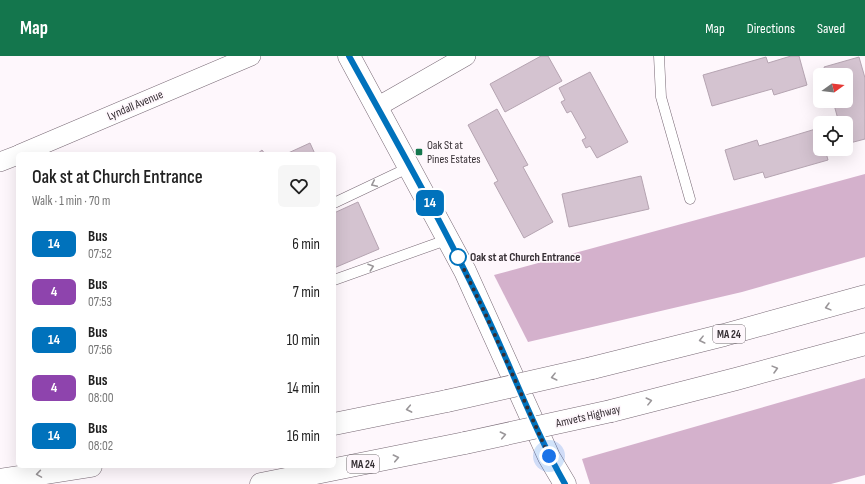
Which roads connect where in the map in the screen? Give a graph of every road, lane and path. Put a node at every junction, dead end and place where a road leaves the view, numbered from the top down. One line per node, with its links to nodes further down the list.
1 (251, 56): 6 (street, Lyndall Avenue)
2 (349, 56): 5 (main road)
3 (466, 56): 5 (street)
4 (659, 56): 10 (lane)
5 (377, 107): 9 (main road)
6 (24, 152)
7 (16, 155): 8 (street, Lyndall Avenue)
8 (0, 162)
9 (410, 167): 11 (lane, one-way to 11); 12 (main road)
10 (690, 199)
11 (336, 202)
12 (449, 239): 13 (lane, one-way to 12); 17 (main road)
13 (336, 279)
14 (865, 296): 16 (main road, MA 24, one-way to 16, bridge)
15 (865, 344): 20 (main road, Amvets Highway / MA 24, one-way to 15, bridge)
16 (336, 424)
17 (549, 456): 21 (main road); 22 (main road)
18 (78, 468): 19 (main road, one-way to 19)
19 (0, 480)
20 (261, 484)
21 (557, 484)
22 (565, 484)

